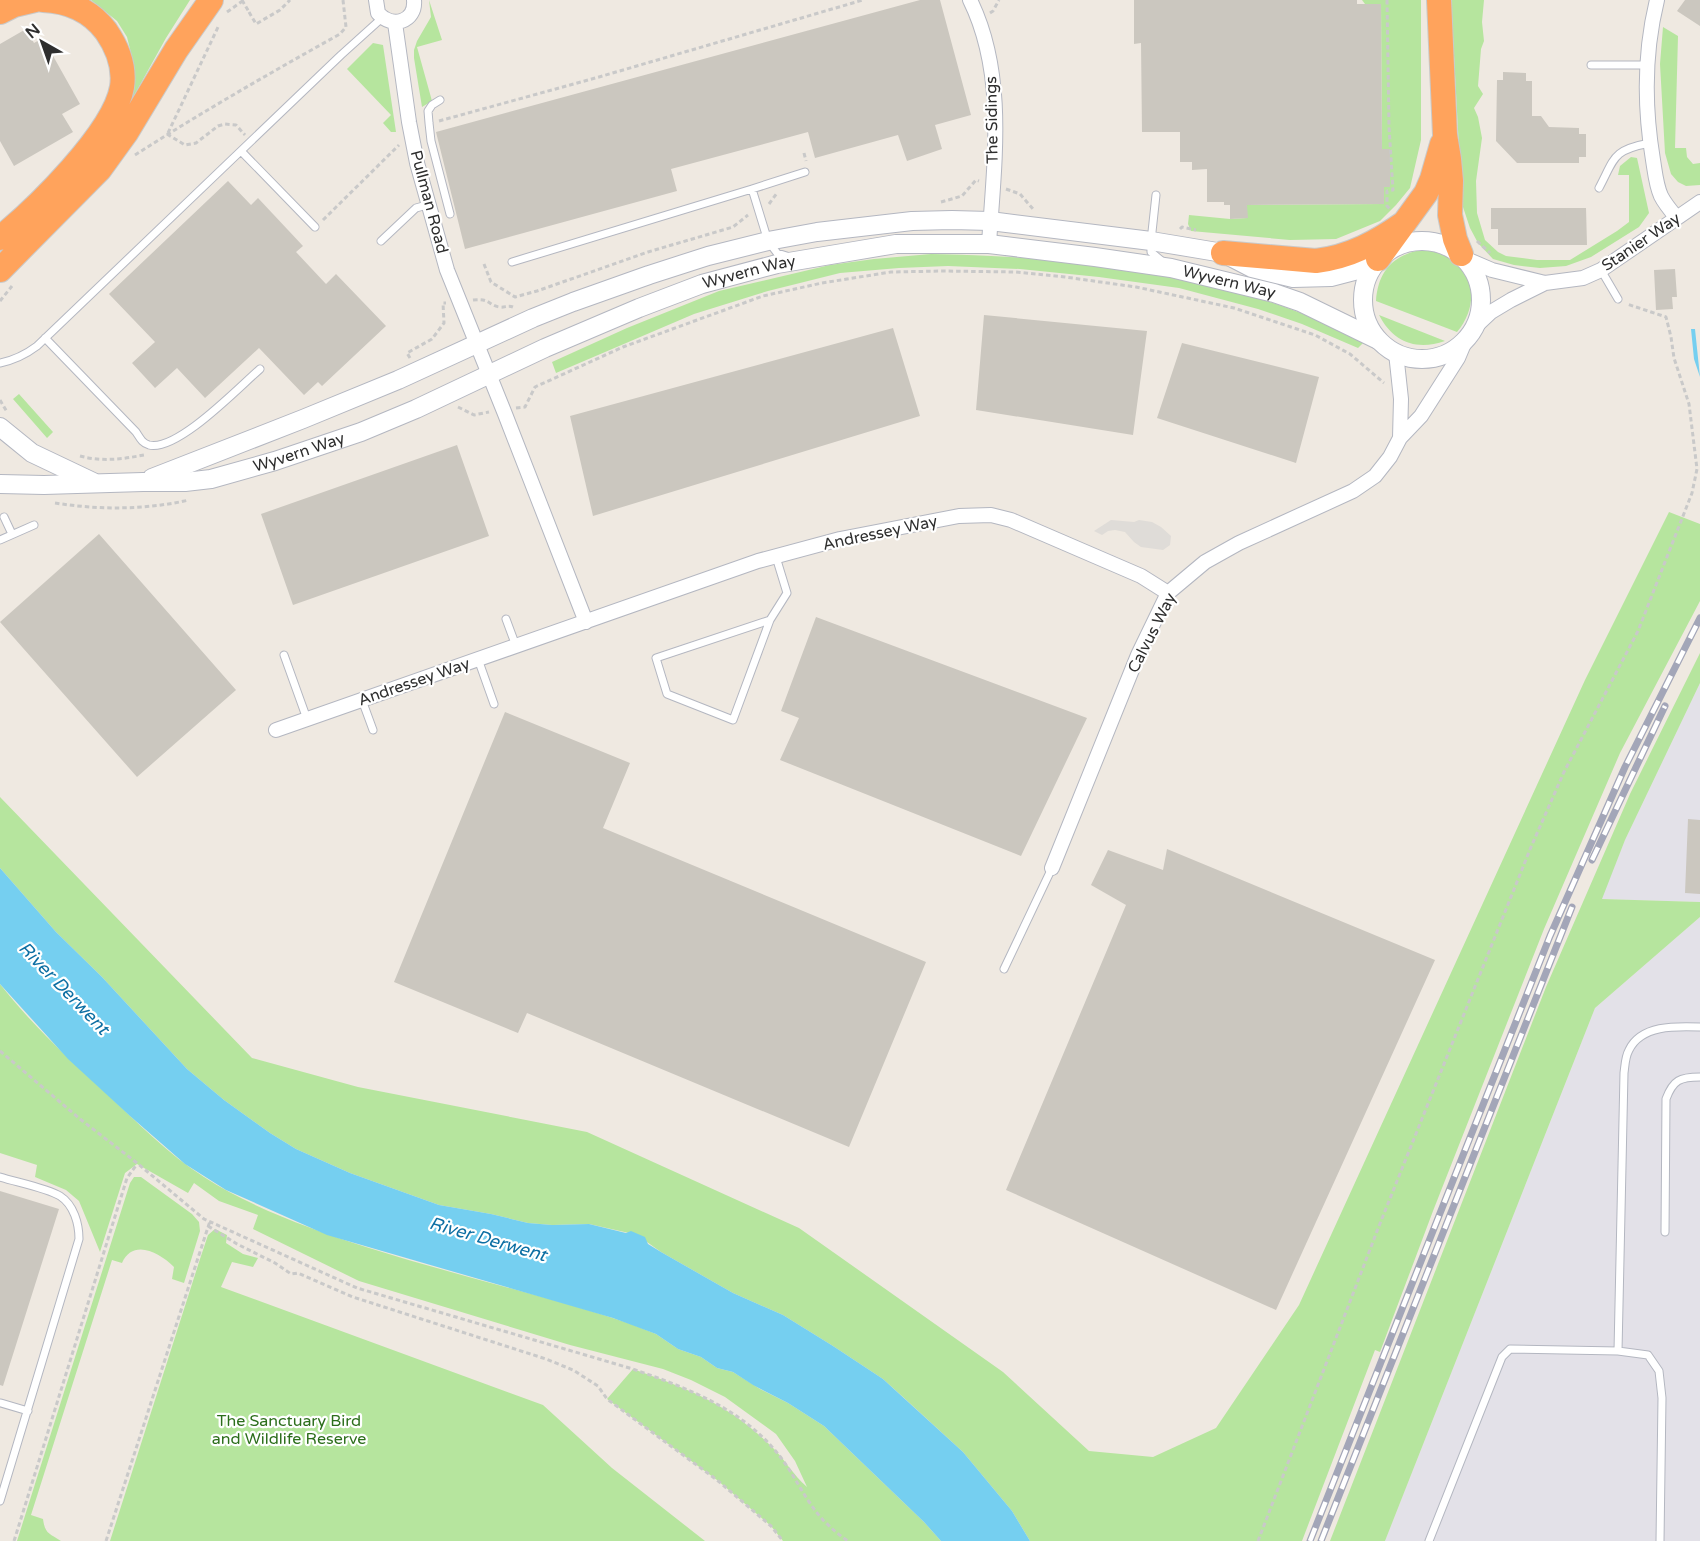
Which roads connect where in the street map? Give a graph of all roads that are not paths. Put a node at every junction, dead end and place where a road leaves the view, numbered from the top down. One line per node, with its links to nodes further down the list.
1 (35, 0): 9 (highway)
2 (43, 0): 28 (highway)
3 (376, 0): 10 (street, Pullman Road)
4 (414, 0): 10 (street)
5 (1439, 0): 14 (highway)
6 (1657, 0): 11 (street)
7 (971, 1): 26 (street, The Sidings)
8 (218, 6): 39 (highway)
9 (0, 12)
10 (389, 20): 16 (lane); 22 (street, Pullman Road)
11 (1646, 64): 12 (lane); 15 (street)
12 (1592, 65)
13 (440, 100): 23 (lane)
14 (1444, 135): 24 (highway); 33 (highway)
15 (1650, 143): 18 (lane); 25 (street)
16 (241, 151): 27 (lane); 44 (lane)
17 (805, 172): 19 (lane)
18 (1599, 188)
19 (752, 189): 30 (lane); 37 (lane)
20 (1156, 195): 31 (lane)
21 (1700, 202): 25 (street, Stanier Way)
22 (427, 205): 29 (lane); 46 (street, Pullman Road)
23 (450, 214)
24 (1398, 218): 34 (highway); 36 (highway)
25 (1677, 219): 40 (street, Stanier Way)
26 (990, 222): 30 (street, Wyvern Way); 31 (street, Wyvern Way); 32 (street, The Sidings)
27 (315, 227)
28 (0, 238)
29 (381, 241)
30 (768, 241): 35 (lane); 46 (street, Wyvern Way)
31 (1156, 242): 34 (street, Wyvern Way); 38 (lane)
32 (989, 244): 35 (street, Wyvern Way); 38 (street, Wyvern Way)
33 (1466, 249): 36 (street); 41 (street, Stanier Way); 43 (street)
34 (1223, 254): 36 (street, Wyvern Way)
35 (802, 260): 50 (street, Wyvern Way)
36 (1377, 261): 45 (street)
37 (512, 262)
38 (1171, 268): 45 (street, Wyvern Way)
39 (0, 270)
40 (1601, 270): 41 (street, Stanier Way); 42 (lane)
41 (1545, 283): 43 (street, Stanier Way)
42 (1618, 299)
43 (1470, 334): 47 (street); 52 (street, Calvus Way)
44 (45, 338): 48 (lane); 49 (lane)
45 (1378, 340): 47 (street)
46 (477, 344): 50 (street, Pullman Road); 53 (street, Wyvern Way)
47 (1396, 353): 52 (street)
48 (0, 363)
49 (260, 369)
50 (489, 373): 53 (street, Wyvern Way); 64 (street)
51 (0, 427): 54 (street, Wyvern Way)
52 (1400, 438): 61 (street, Calvus Way)
53 (143, 482): 54 (street, Wyvern Way)
54 (95, 483): 55 (street, Wyvern Way)
55 (0, 484)
56 (4, 518): 58 (lane)
57 (34, 525): 58 (lane)
58 (12, 534): 59 (lane)
59 (0, 540)
60 (776, 557): 61 (street, Andressey Way); 63 (lane); 64 (street, Andressey Way)
61 (1168, 593): 73 (street, Calvus Way)
62 (506, 620): 65 (lane)
63 (770, 621): 63 (lane)
64 (586, 622): 65 (street, Andressey Way)
65 (516, 646): 67 (street, Andressey Way)
66 (284, 655): 70 (lane)
67 (478, 659): 68 (street, Andressey Way); 69 (lane)
68 (362, 700): 70 (street, Andressey Way); 72 (lane)
69 (494, 704)
70 (307, 719): 71 (street, Andressey Way)
71 (276, 730)
72 (373, 730)
73 (1052, 868): 74 (lane)
74 (1004, 969)
75 (1700, 1027): 79 (lane)
76 (1700, 1077): 78 (lane)
77 (0, 1177): 81 (lane)
78 (1665, 1232)
79 (1618, 1351): 83 (lane); 84 (lane)
80 (1, 1403): 81 (lane)
81 (28, 1411): 82 (lane)
82 (1, 1497)
83 (1430, 1541)
84 (1660, 1541)

